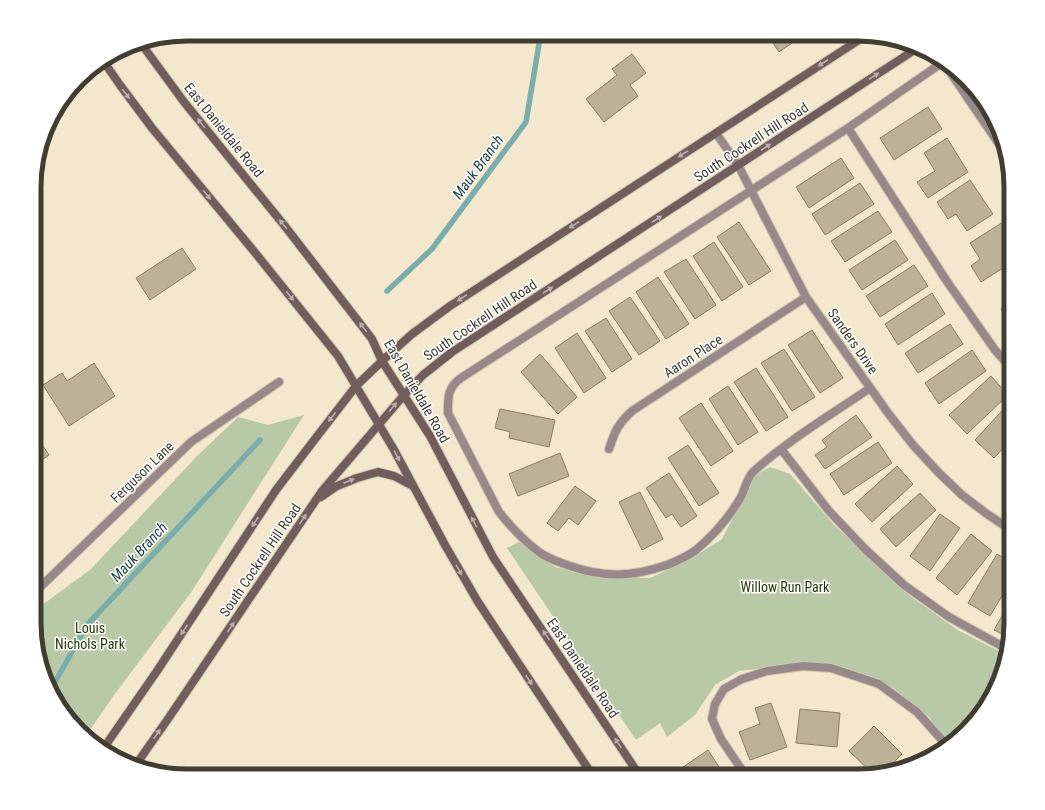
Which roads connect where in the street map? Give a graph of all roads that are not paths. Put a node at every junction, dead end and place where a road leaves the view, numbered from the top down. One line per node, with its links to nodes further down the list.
1 (857, 41): 8 (main road, South Cockrell Hill Road, one-way to 8)
2 (144, 48): 14 (main road, East Danieldale Road, one-way to 2)
3 (912, 51): 10 (main road, South Cockrell Hill Road, one-way to 3)
4 (107, 66): 16 (main road, one-way to 16)
5 (939, 66): 7 (street)
6 (954, 77): 9 (street)
7 (848, 128): 11 (street); 13 (street)
8 (716, 133): 10 (street, Sanders Drive); 14 (main road, South Cockrell Hill Road, one-way to 14)
9 (997, 142)
10 (738, 165): 11 (street, Sanders Drive); 18 (main road, South Cockrell Hill Road, one-way to 10)
11 (752, 190): 12 (street, Sanders Drive); 21 (street)
12 (806, 297): 17 (street, Sanders Drive); 20 (street, Aaron Place)
13 (1004, 360)
14 (382, 361): 16 (main road, South Cockrell Hill Road); 18 (main road, East Danieldale Road)
15 (279, 382): 25 (street, Ferguson Lane)
16 (356, 386): 19 (main road); 28 (main road, South Cockrell Hill Road, one-way to 28)
17 (870, 388): 21 (street); 24 (street, Sanders Drive)
18 (404, 395): 19 (main road, South Cockrell Hill Road, one-way to 18); 31 (main road, East Danieldale Road, one-way to 18)
19 (379, 424): 22 (main road, one-way to 22); 23 (main road, South Cockrell Hill Road)
20 (609, 449)
21 (781, 449): 26 (street)
22 (413, 486): 23 (main road, one-way to 22); 30 (main road, one-way to 30)
23 (316, 501): 29 (main road, South Cockrell Hill Road, one-way to 23)
24 (1004, 525)
25 (41, 586)
26 (1002, 646)
27 (943, 741): 32 (street)
28 (106, 744)
29 (139, 761)
30 (589, 769)
31 (635, 769)
32 (741, 769)

